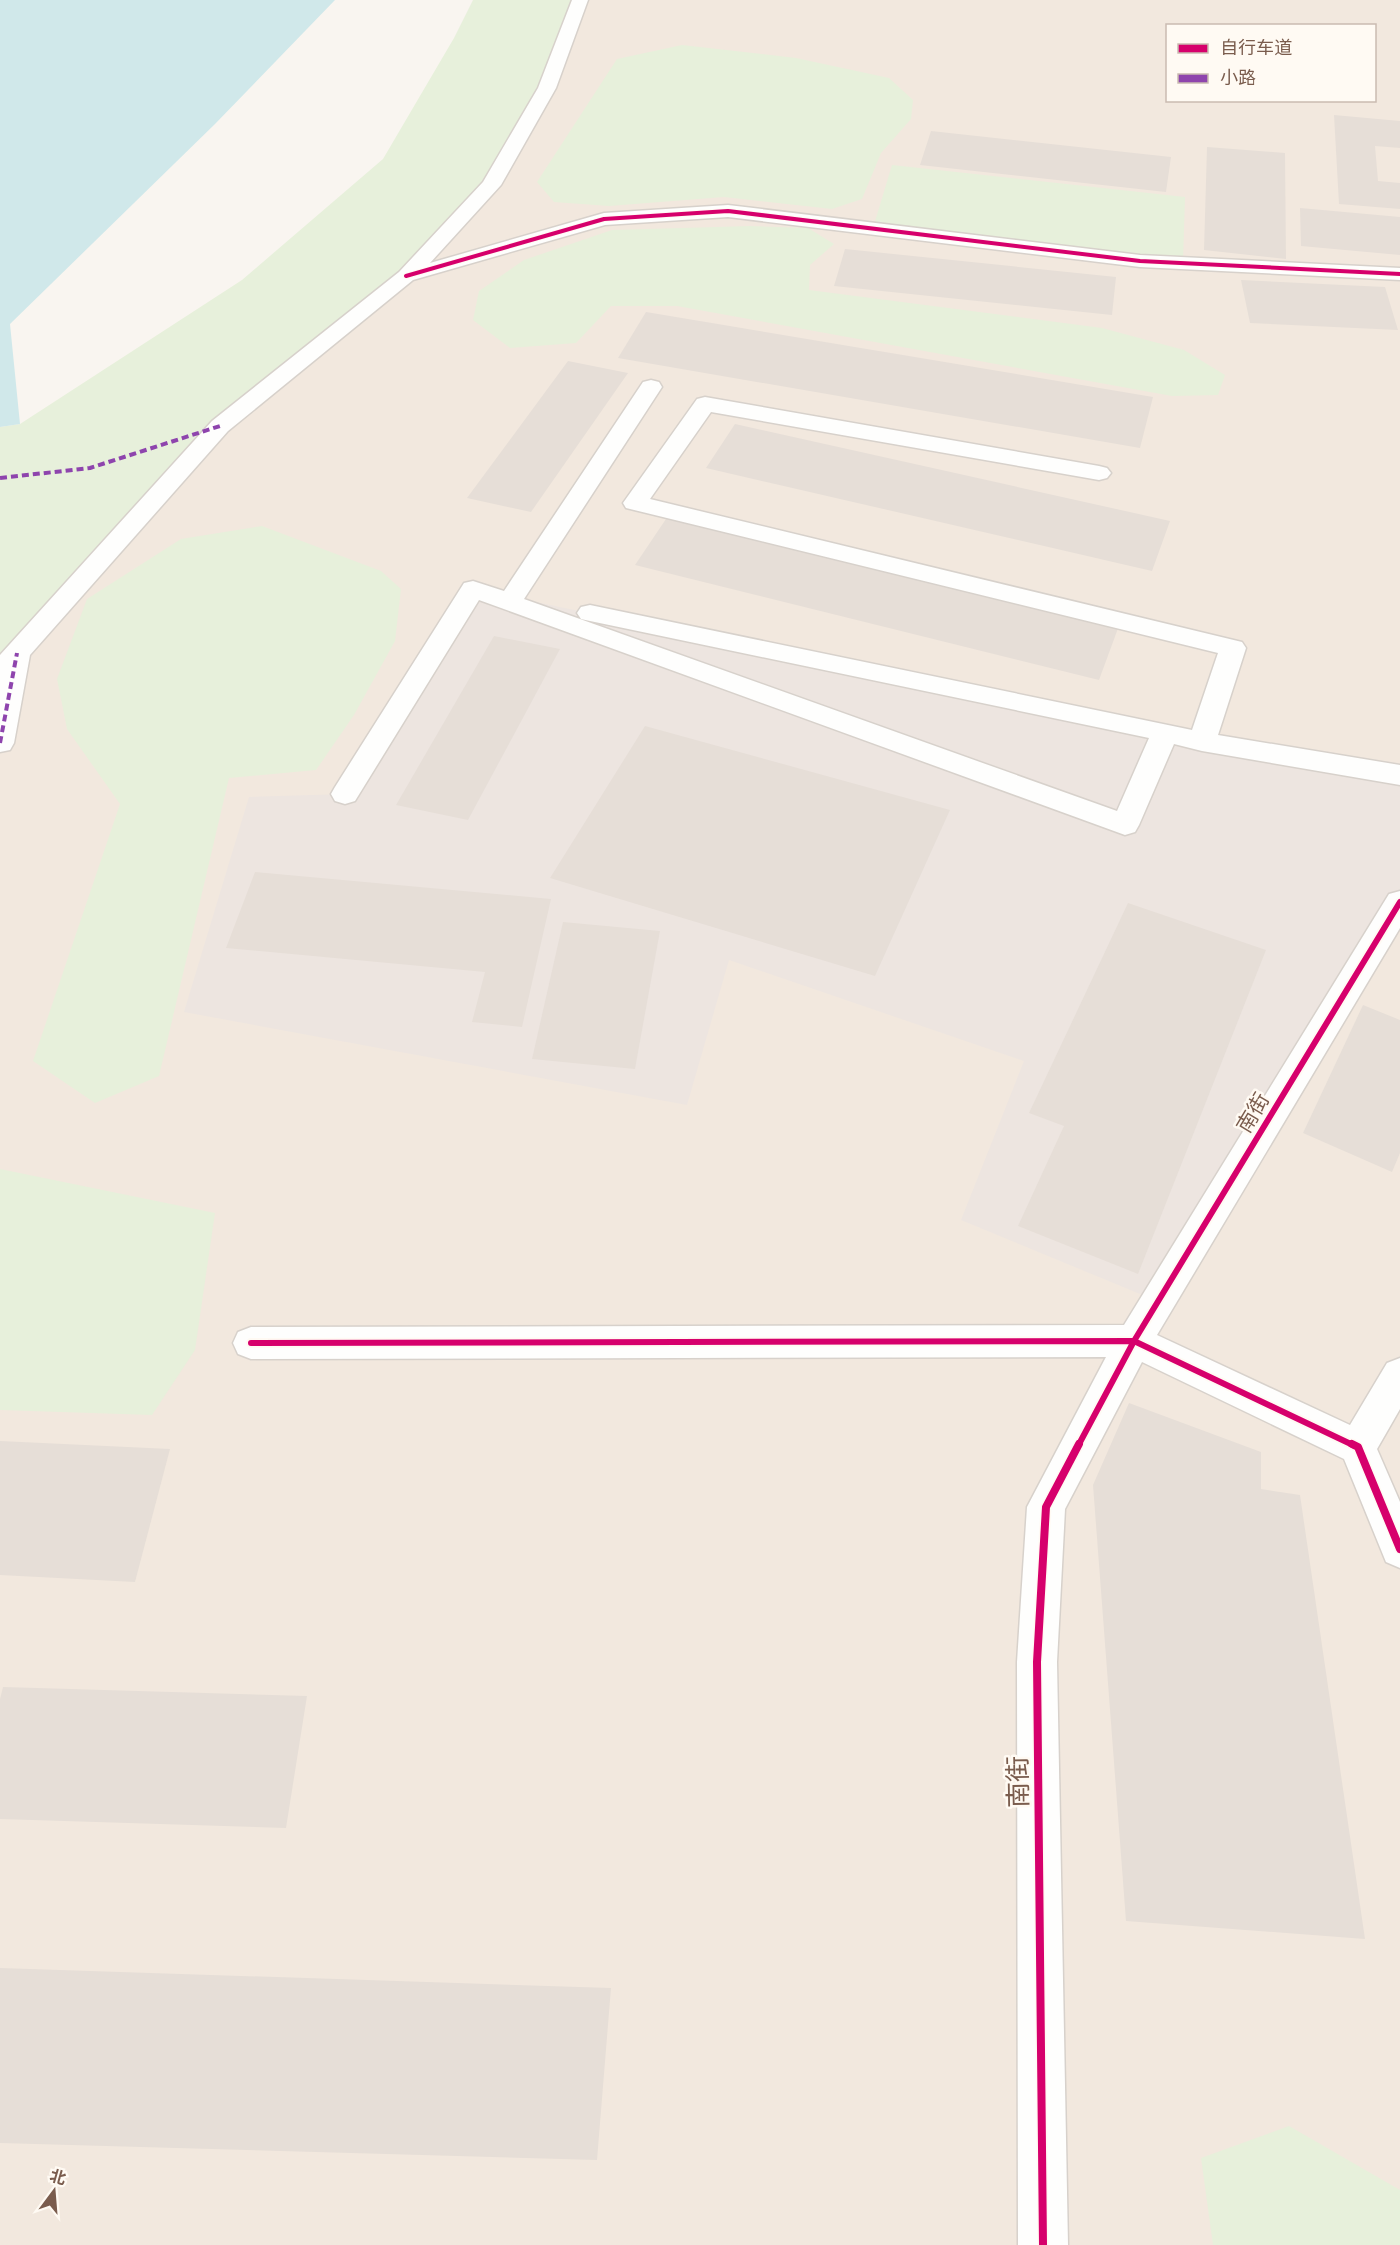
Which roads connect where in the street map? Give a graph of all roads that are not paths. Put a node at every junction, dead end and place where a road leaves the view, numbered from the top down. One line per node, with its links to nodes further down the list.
1 (580, 0): 3 (street)
2 (1400, 274): 3 (street)
3 (406, 276): 8 (street)
4 (651, 387): 7 (street)
5 (1099, 472): 10 (street)
6 (473, 589): 7 (street); 9 (street); 13 (street)
7 (512, 598): 9 (street)
8 (9, 663): 11 (street)
9 (1165, 732): 10 (street)
10 (1202, 742): 12 (street)
11 (0, 743)
12 (1400, 775)
13 (345, 794)
14 (1400, 902): 15 (street, 南街)
15 (1134, 1341): 16 (street); 18 (street); 20 (street, 南街)
16 (251, 1343)
17 (1400, 1376): 18 (street)
18 (1358, 1447): 19 (street)
19 (1400, 1549)
20 (1043, 2245)

